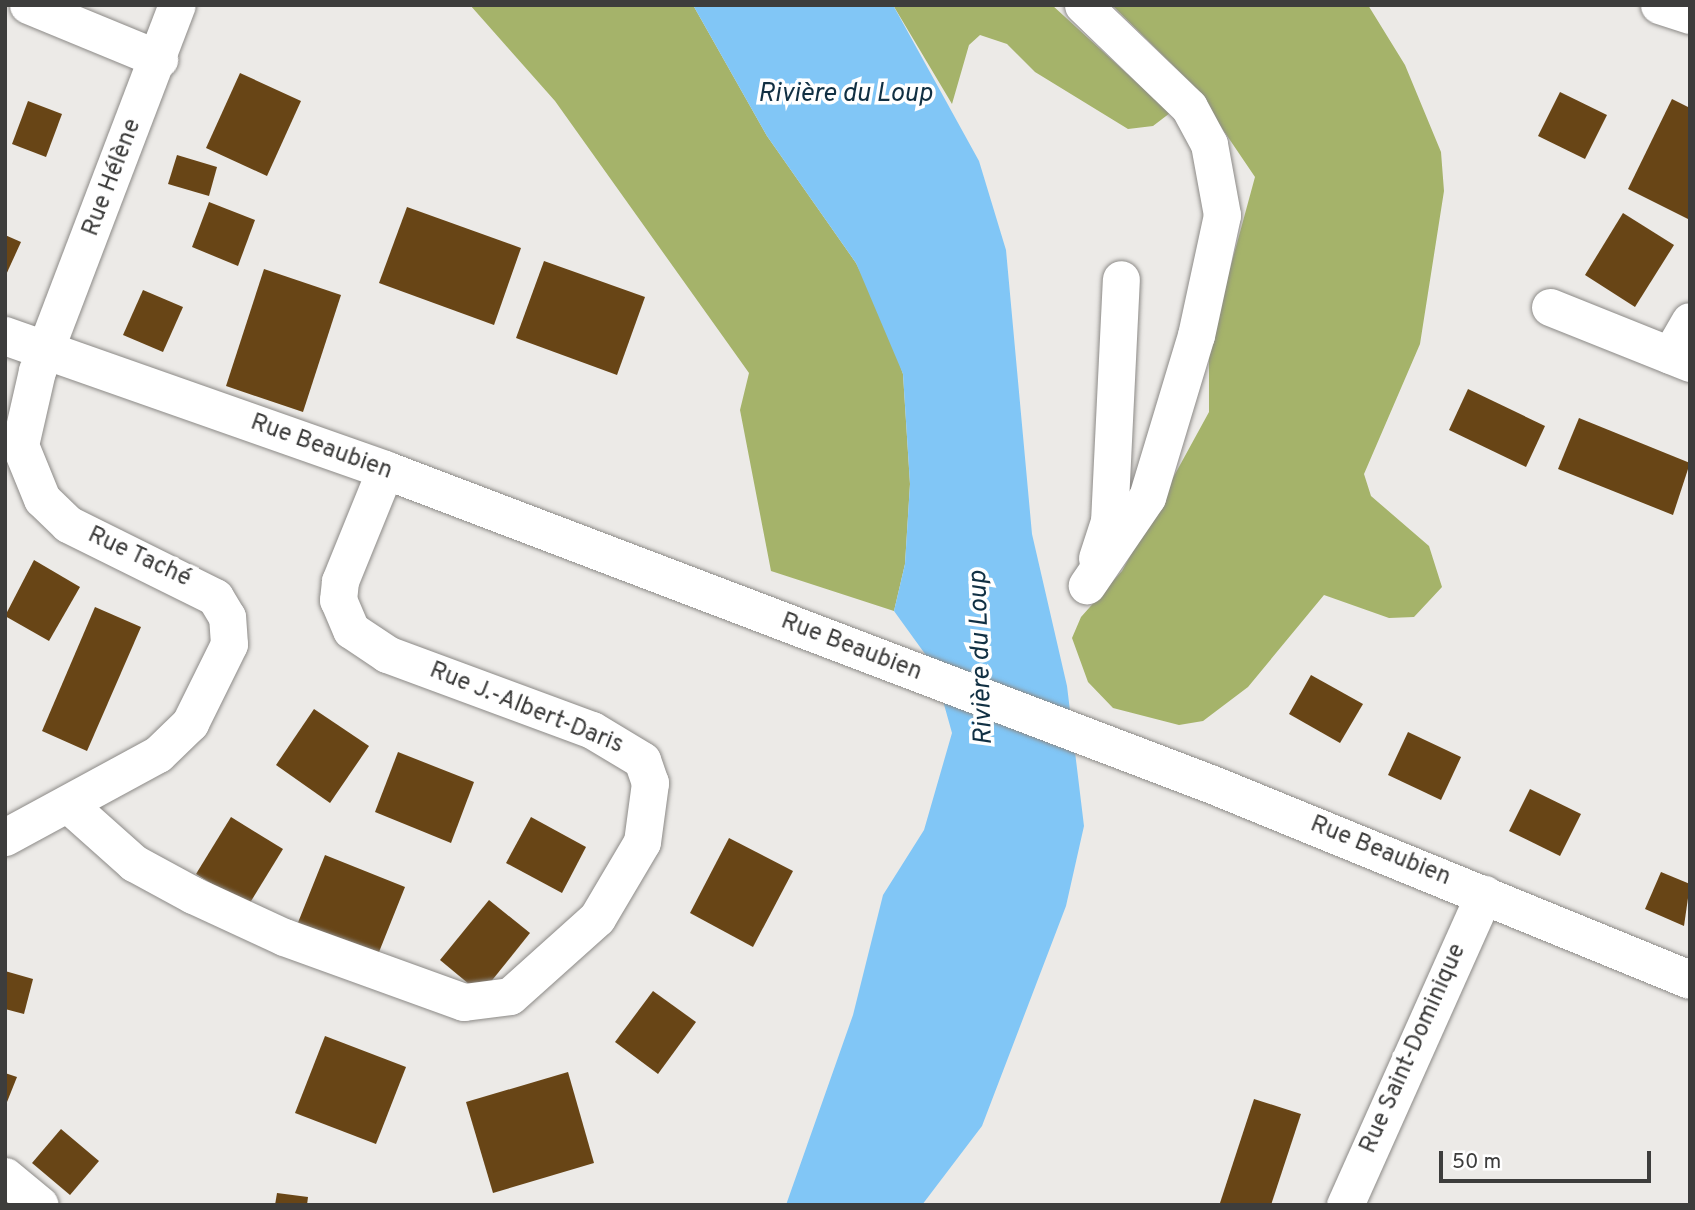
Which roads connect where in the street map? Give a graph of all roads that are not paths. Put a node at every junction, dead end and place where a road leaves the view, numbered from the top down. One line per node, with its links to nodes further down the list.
1 (28, 5): 6 (street)
2 (177, 5): 6 (street, Rue Hélène)
3 (1083, 5): 7 (street)
4 (1659, 5): 5 (street)
5 (1690, 15)
6 (159, 59): 11 (street, Rue Hélène)
7 (1121, 279)
8 (1550, 307): 12 (street)
9 (1690, 321): 12 (street)
10 (5, 336): 11 (main road, Rue Beaubien)
11 (47, 349): 13 (main road, Rue Beaubien); 14 (street, Rue Taché)
12 (1680, 359)
13 (385, 470): 14 (street, Rue J.-Albert-Daris); 16 (main road, Rue Beaubien)
14 (70, 806): 15 (street, Rue Taché)
15 (5, 837)
16 (1484, 894): 17 (main road, Rue Beaubien); 20 (street, Rue Saint-Dominique)
17 (1690, 980)
18 (5, 1176): 19 (street)
19 (40, 1205)
20 (1345, 1205)

